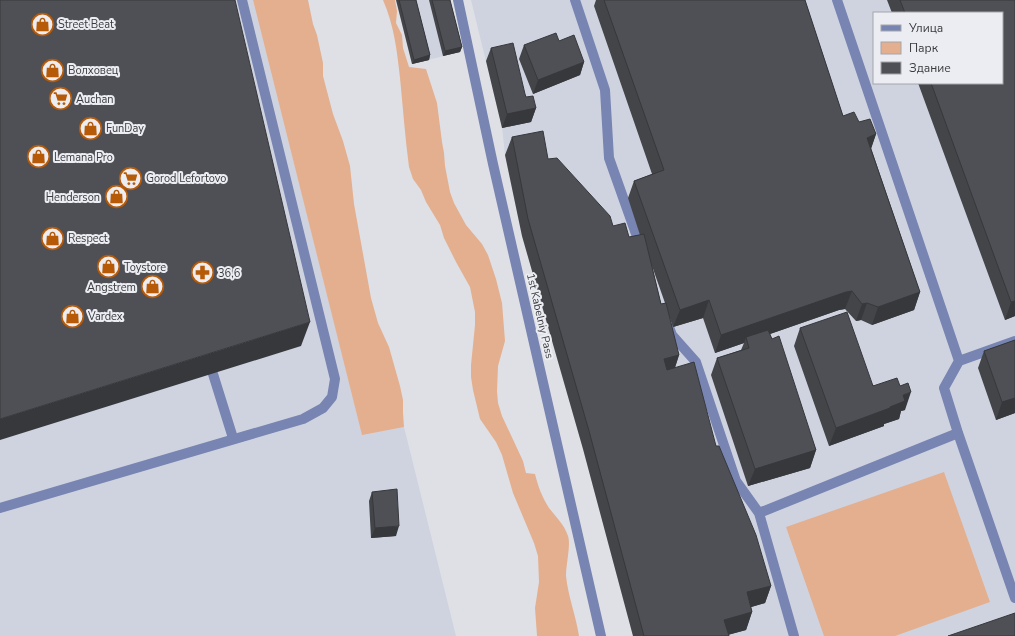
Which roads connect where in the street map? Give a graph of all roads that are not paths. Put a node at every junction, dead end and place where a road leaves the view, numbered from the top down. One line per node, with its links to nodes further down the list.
1 (242, 0): 11 (street)
2 (458, 0): 15 (street, 1st Kabelniy Pass)
3 (575, 0): 5 (street)
4 (837, 0): 8 (street)
5 (643, 254)
6 (667, 320): 13 (street)
7 (1015, 341): 8 (street)
8 (960, 361): 10 (street)
9 (213, 374): 11 (street)
10 (958, 433): 13 (street); 14 (street)
11 (234, 438): 12 (street)
12 (0, 508)
13 (759, 513): 16 (street)
14 (1015, 598)
15 (601, 636)
16 (794, 636)

